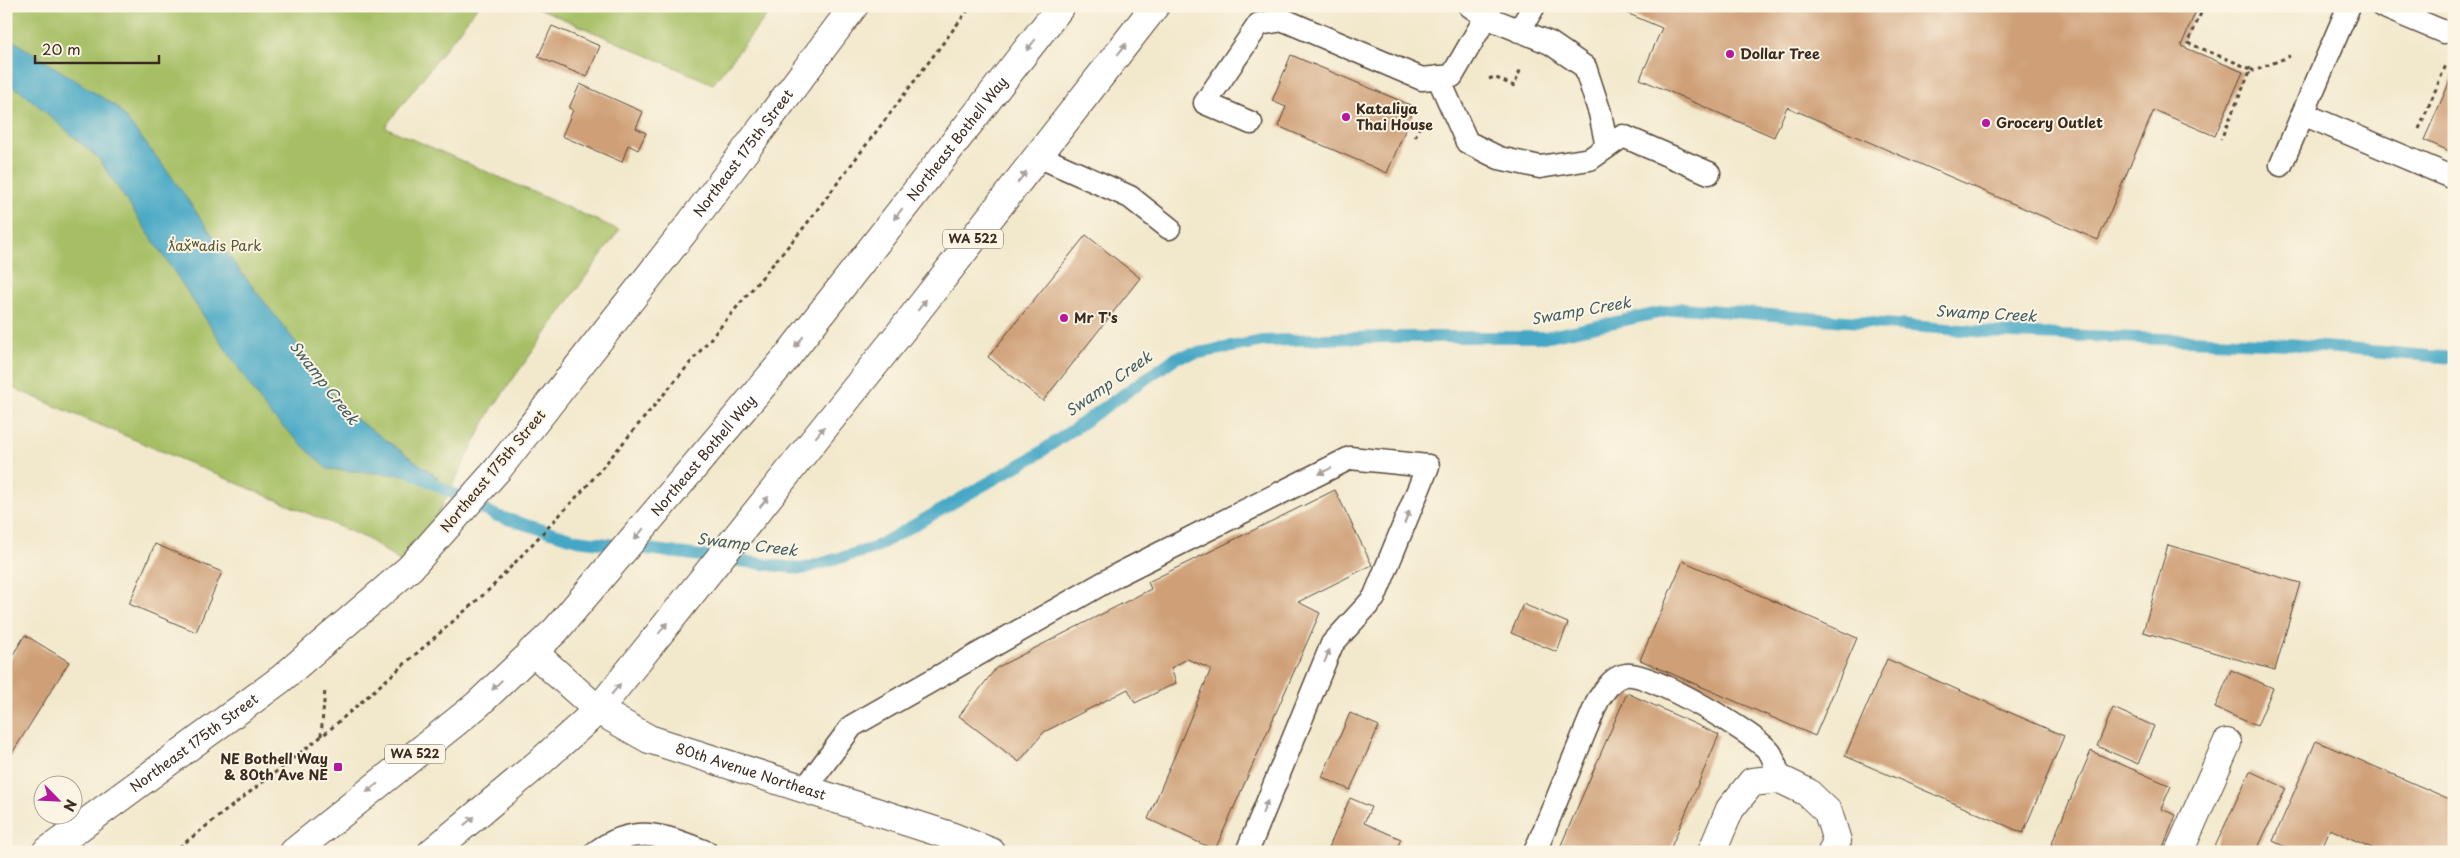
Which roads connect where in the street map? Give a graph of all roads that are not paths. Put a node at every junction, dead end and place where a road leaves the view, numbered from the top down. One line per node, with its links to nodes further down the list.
1 (854, 6): 25 (main road, Northeast 175th Street)
2 (1060, 6): 19 (main road, Northeast Bothell Way / WA 522, one-way to 19)
3 (1155, 6): 14 (main road, WA 522, one-way to 3)
4 (1534, 6): 8 (lane)
5 (2349, 6): 11 (lane)
6 (2382, 6): 9 (lane)
7 (1478, 12): 8 (lane); 10 (lane)
8 (1519, 31): 13 (lane)
9 (2444, 32)
10 (1438, 77): 12 (lane); 13 (lane)
11 (2303, 114): 15 (lane); 17 (lane)
12 (1251, 123)
13 (1607, 147): 16 (lane)
14 (1038, 156): 18 (lane); 20 (main road, WA 522, one-way to 14)
15 (2281, 165)
16 (1709, 173)
17 (2454, 178)
18 (1168, 228)
19 (532, 651): 20 (main road, 80th Avenue Northeast); 26 (main road, Northeast Bothell Way / WA 522, one-way to 26)
20 (598, 710): 23 (main road, 80th Avenue Northeast); 24 (main road, WA 522, one-way to 20)
21 (2227, 743): 34 (main road)
22 (1780, 780): 31 (lane); 32 (main road); 33 (main road)
23 (804, 790): 29 (main road, 80th Avenue Northeast); 30 (lane, one-way to 23)
24 (433, 851)
25 (46, 852)
26 (294, 852)
27 (596, 852): 28 (lane)
28 (706, 852)
29 (991, 852)
30 (1247, 852)
31 (1535, 852)
32 (1712, 852)
33 (1832, 852)
34 (2179, 852)

